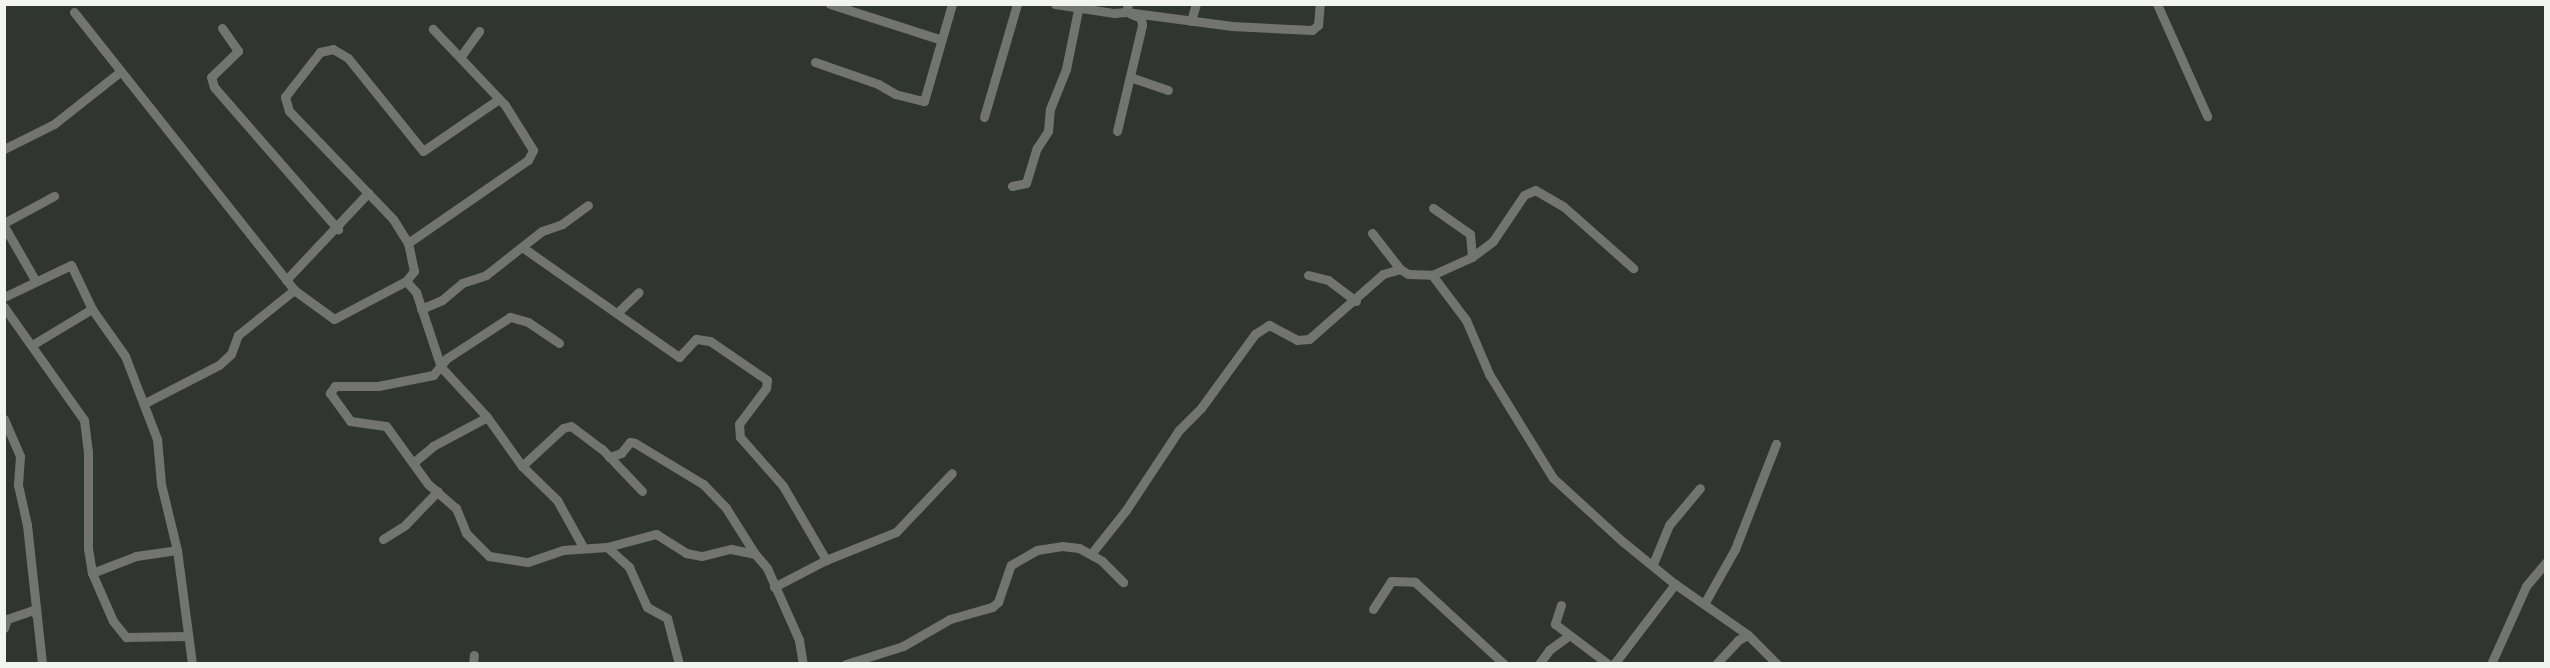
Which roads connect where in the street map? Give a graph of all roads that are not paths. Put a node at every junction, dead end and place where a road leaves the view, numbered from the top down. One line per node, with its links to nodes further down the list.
1 (830, 4): 15 (street)
2 (952, 4): 15 (street)
3 (1017, 4): 23 (street)
4 (1055, 4): 9 (street)
5 (1196, 4): 11 (street)
6 (1320, 4): 11 (street)
7 (2157, 4): 22 (street)
8 (1127, 8): 9 (street); 11 (street); 19 (street)
9 (1078, 10): 26 (street)
10 (74, 12): 18 (street)
11 (1191, 21)
12 (222, 28): 32 (street)
13 (434, 29): 16 (street)
14 (479, 31): 16 (street)
15 (939, 39): 17 (street)
16 (461, 56): 21 (street)
17 (815, 62)
18 (121, 71): 25 (street); 42 (street)
19 (1130, 77): 20 (street); 24 (street)
20 (1168, 90)
21 (499, 99): 27 (street); 34 (street)
22 (2207, 116)
23 (984, 117)
24 (1117, 131)
25 (4, 149)
26 (1012, 186)
27 (368, 193): 32 (street); 34 (street)
28 (54, 195): 31 (street)
29 (588, 205): 35 (street)
30 (1433, 208): 36 (street)
31 (4, 225): 41 (street)
32 (338, 229): 42 (street)
33 (1372, 232): 38 (street)
34 (408, 243): 43 (street)
35 (522, 247): 50 (street); 51 (street)
36 (1472, 257): 37 (street); 40 (street)
37 (1633, 268)
38 (1400, 269): 40 (street); 47 (street)
39 (1308, 275): 47 (street)
40 (1432, 276): 74 (street)
41 (35, 280): 46 (street); 49 (street)
42 (286, 280): 44 (street)
43 (406, 281): 44 (street); 50 (street)
44 (294, 290): 55 (street)
45 (639, 292): 51 (street)
46 (4, 297)
47 (1356, 301): 71 (street)
48 (4, 307): 53 (street)
49 (92, 309): 53 (street); 55 (street)
50 (421, 309): 54 (street)
51 (617, 313): 72 (street)
52 (559, 343): 54 (street)
53 (32, 345): 75 (street)
54 (441, 367): 56 (street); 60 (street)
55 (146, 403): 69 (street)
56 (487, 417): 60 (street); 61 (street)
57 (4, 418): 88 (street)
58 (1776, 444): 79 (street)
59 (609, 457): 61 (street); 64 (street); 70 (street)
60 (413, 463): 65 (street)
61 (522, 466): 67 (street)
62 (952, 474): 72 (street)
63 (1700, 488): 74 (street)
64 (642, 491)
65 (438, 492): 66 (street); 67 (street)
66 (383, 539)
67 (583, 547): 68 (street)
68 (607, 548): 70 (street); 90 (street)
69 (177, 550): 75 (street); 84 (street)
70 (755, 554): 78 (street)
71 (1091, 554): 76 (street); 87 (street)
72 (826, 560): 78 (street)
73 (2546, 562): 96 (street)
74 (1653, 564): 77 (street)
75 (92, 573): 84 (street)
76 (1123, 582)
77 (1675, 584): 79 (street); 86 (street)
78 (774, 587): 91 (street)
79 (1704, 604): 83 (street)
80 (1561, 605): 85 (street)
81 (1373, 609): 92 (street)
82 (4, 628): 88 (street)
83 (1748, 635): 94 (street); 95 (street)
84 (188, 636): 89 (street)
85 (1568, 636): 86 (street); 93 (street)
86 (1612, 661)
87 (853, 662)
88 (41, 663)
89 (192, 663)
90 (679, 663)
91 (803, 663)
92 (1504, 663)
93 (1539, 663)
94 (1716, 663)
95 (1777, 663)
96 (2491, 663)

